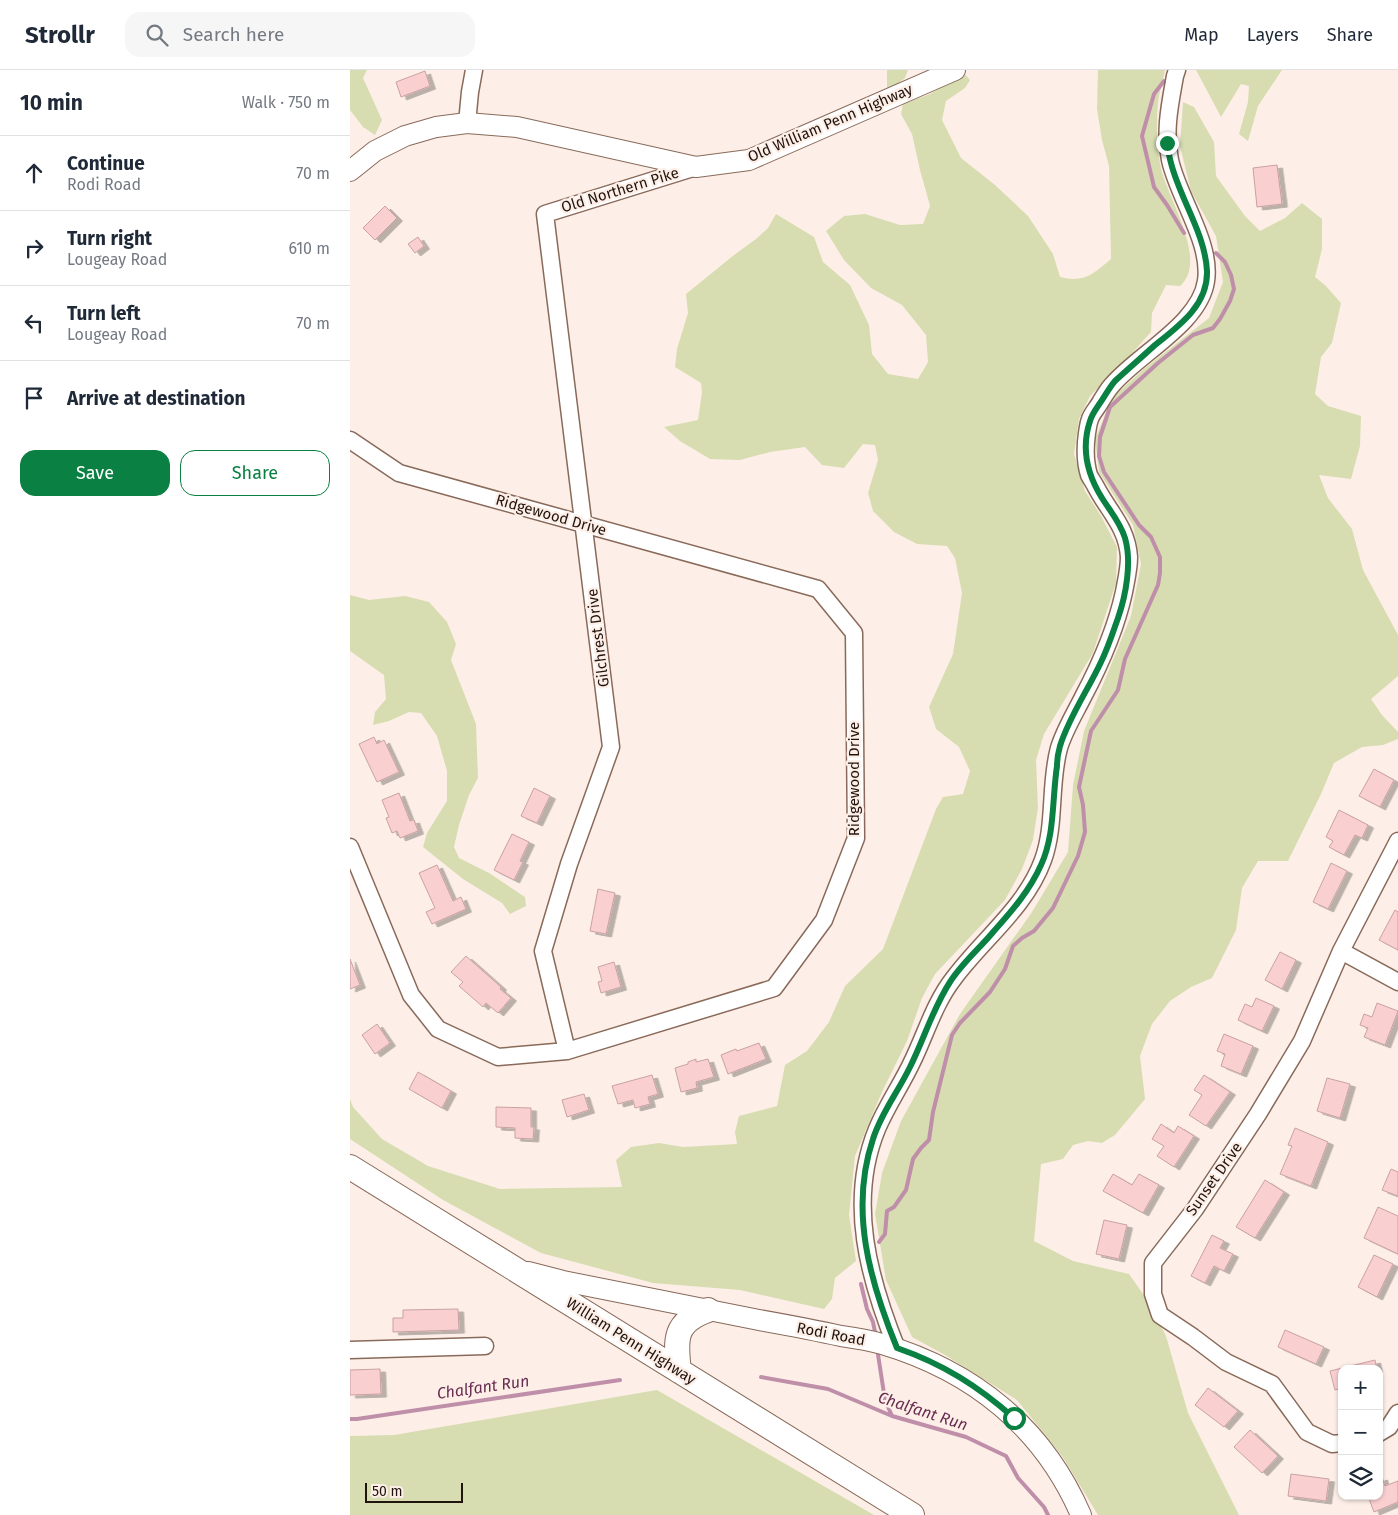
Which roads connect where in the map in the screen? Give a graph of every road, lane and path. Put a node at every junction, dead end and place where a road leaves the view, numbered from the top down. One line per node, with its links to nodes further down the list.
1 (474, 70): 4 (street)
2 (955, 70): 5 (main road, Old William Penn Highway)
3 (1177, 70): 18 (street)
4 (467, 123): 5 (main road, Old William Penn Highway); 6 (main road, Old William Penn Highway)
5 (696, 167): 7 (street, Old Northern Pike)
6 (350, 171)
7 (545, 214): 9 (street, Gilchrest Drive)
8 (350, 440): 9 (street, Ridgewood Drive)
9 (584, 524): 14 (street, Gilchrest Drive); 14 (street, Ridgewood Drive)
10 (1398, 841): 12 (street, Sunset Drive)
11 (350, 847): 14 (street, Ridgewood Drive)
12 (1341, 951): 13 (street); 24 (street, Sunset Drive)
13 (1398, 982)
14 (567, 1051)
15 (350, 1166): 16 (highway, William Penn Highway)
16 (513, 1268): 17 (main road, Rodi Road); 21 (highway, William Penn Highway)
17 (708, 1310): 18 (main road, Rodi Road); 21 (highway)
18 (884, 1344): 26 (main road, Rodi Road)
19 (485, 1346): 20 (street)
20 (350, 1350)
21 (679, 1371): 25 (highway, William Penn Highway)
22 (1398, 1413): 23 (street)
23 (1383, 1431)
24 (1338, 1443)
25 (912, 1515)
26 (1081, 1515)

